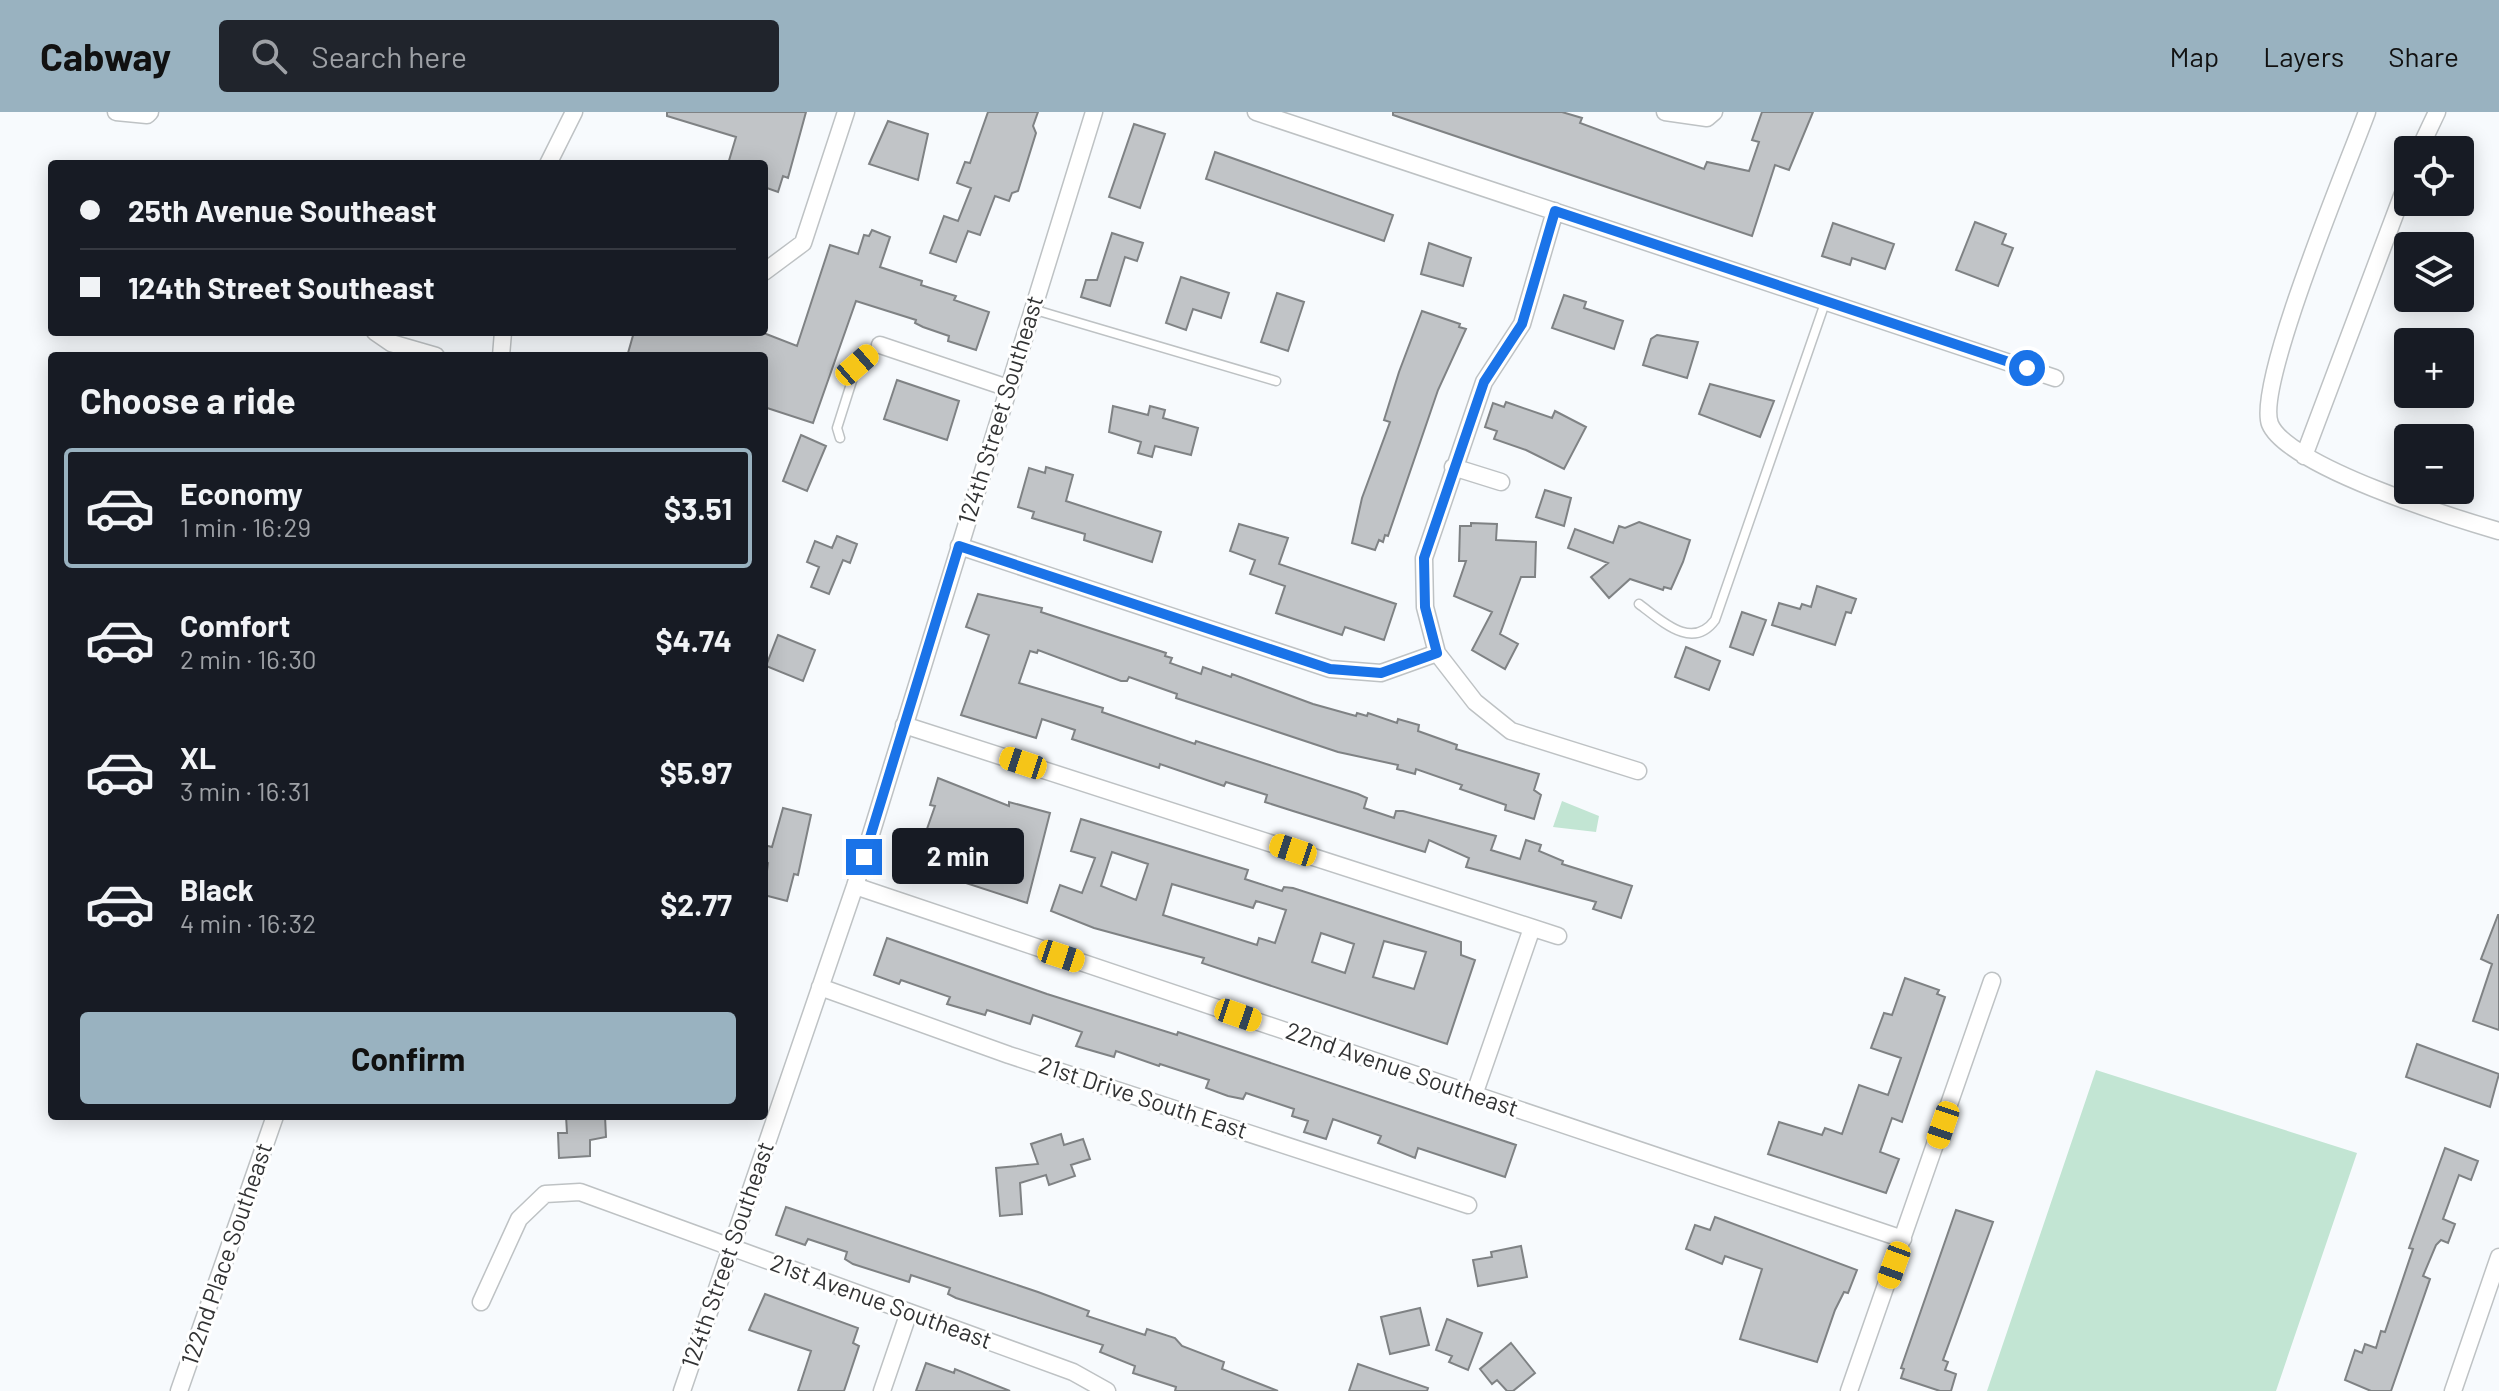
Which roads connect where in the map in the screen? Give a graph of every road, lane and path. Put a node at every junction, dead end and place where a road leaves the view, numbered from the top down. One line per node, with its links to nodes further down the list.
1 (116, 112): 9 (street)
2 (574, 112): 13 (street)
3 (846, 112): 16 (street)
4 (1094, 112): 18 (street, 124th Street Southeast)
5 (1256, 112): 11 (street)
6 (1665, 112): 10 (street)
7 (2367, 112): 26 (street)
8 (2437, 112): 12 (street)
9 (148, 114)
10 (1710, 115)
11 (1296, 118): 14 (street)
12 (2426, 136)
13 (550, 160)
14 (1555, 211): 17 (street); 27 (street)
15 (2394, 216): 26 (street)
16 (768, 269)
17 (1826, 299): 22 (street); 31 (lane)
18 (1032, 309): 23 (lane); 24 (street, 124th Street Southeast)
19 (381, 336): 21 (street)
20 (880, 345): 24 (street); 25 (lane)
21 (422, 352)
22 (2055, 378)
23 (1276, 381)
24 (1008, 388): 30 (street, 124th Street Southeast)
25 (840, 438)
26 (2304, 456): 29 (street)
27 (1453, 467): 28 (street); 32 (street)
28 (1501, 482)
29 (2499, 531)
30 (959, 546): 32 (street); 33 (street, 124th Street Southeast)
31 (1639, 604)
32 (1437, 653): 34 (street)
33 (904, 725): 35 (street, 124th Street Southeast); 36 (street)
34 (1638, 771)
35 (855, 886): 39 (street, 124th Street Southeast); 40 (street, 22nd Avenue Southeast)
36 (1532, 928): 37 (street); 40 (street)
37 (1558, 936)
38 (1992, 981): 43 (street)
39 (820, 987): 42 (street, 21st Drive South East); 44 (street, 124th Street Southeast)
40 (1474, 1095): 43 (street, 22nd Avenue Southeast)
41 (274, 1120): 48 (street, 122nd Place Southeast)
42 (1468, 1205)
43 (1903, 1239): 52 (street)
44 (730, 1247): 46 (street, 21st Avenue Southeast); 47 (street, 21st Avenue Southeast); 49 (street, 124th Street Southeast)
45 (2499, 1257): 53 (street)
46 (481, 1302)
47 (909, 1312): 50 (street); 51 (street, 21st Avenue Southeast)
48 (179, 1391)
49 (682, 1391)
50 (882, 1391)
51 (1107, 1391)
52 (1849, 1391)
53 (2453, 1391)

